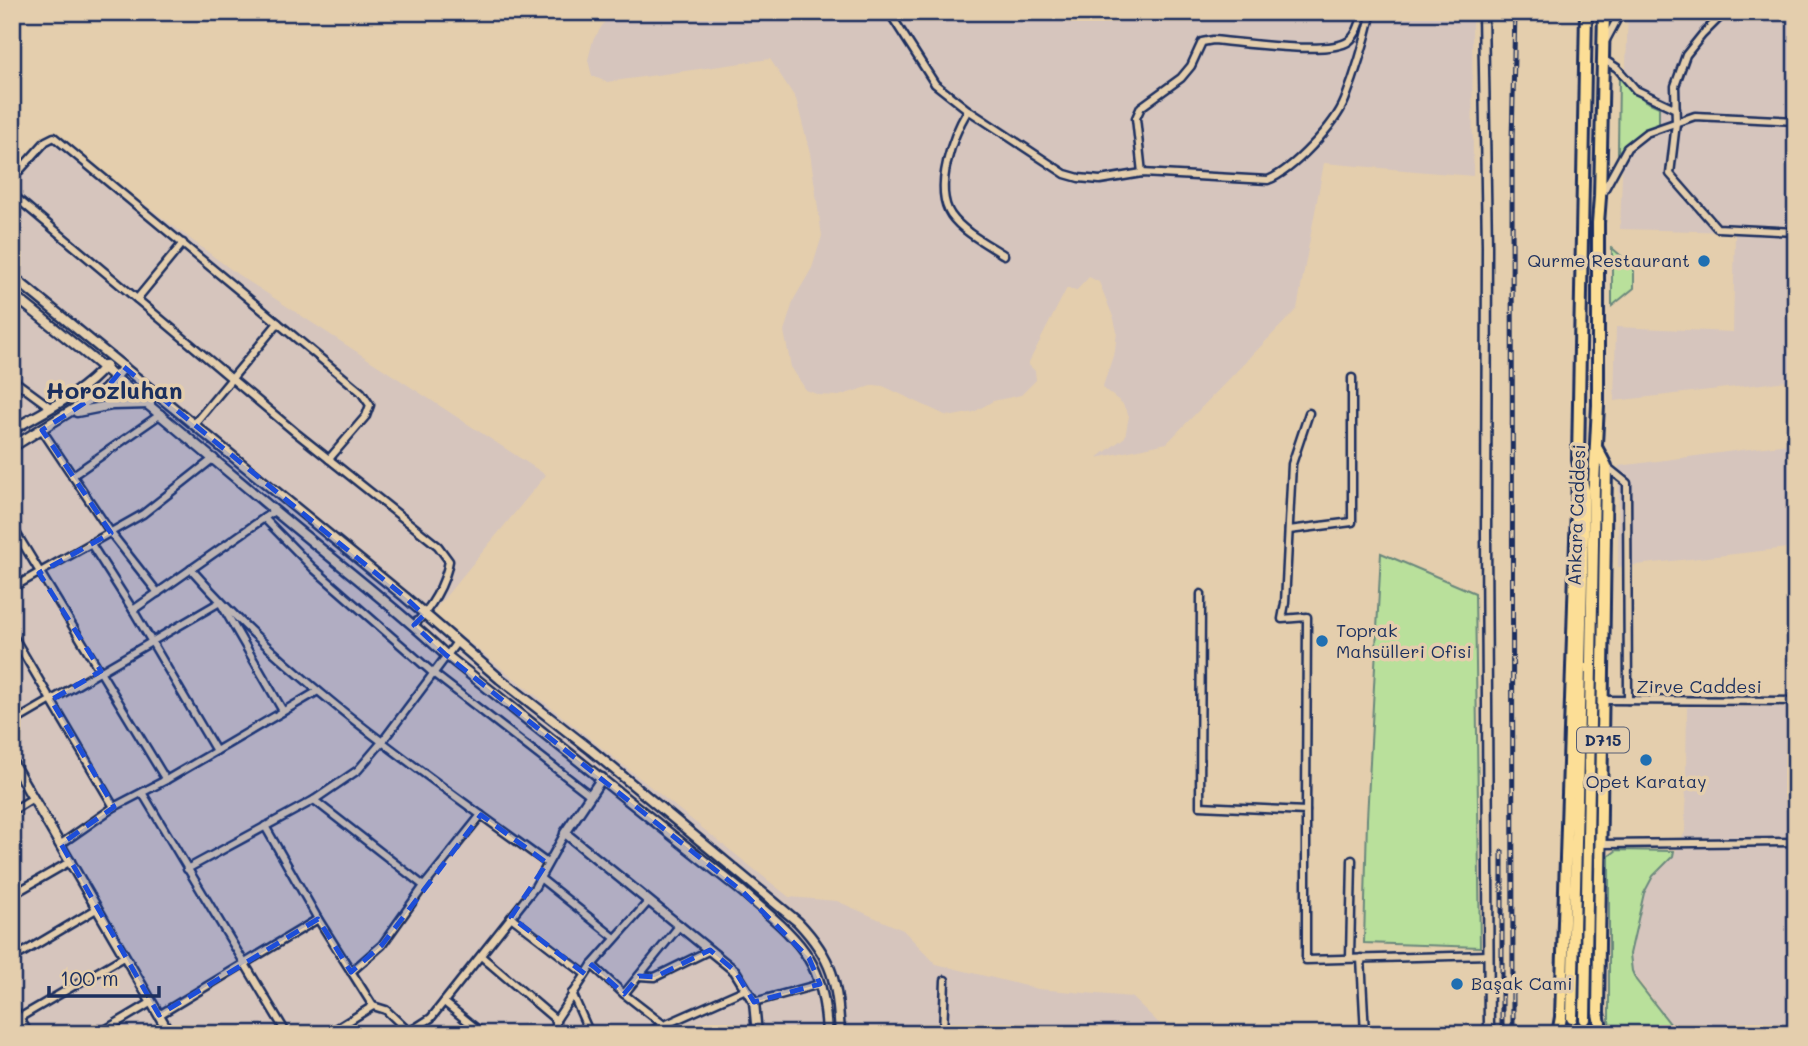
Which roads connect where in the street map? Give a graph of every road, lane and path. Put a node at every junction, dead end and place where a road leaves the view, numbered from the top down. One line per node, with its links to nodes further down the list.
1 (889, 12): 11 (street)
2 (1364, 12): 14 (street)
3 (1372, 12): 14 (street)
4 (1483, 12): 107 (street)
5 (1584, 12): 44 (highway, Ankara Caddesi / D715)
6 (1621, 12): 9 (street)
7 (1726, 12): 10 (street)
8 (1604, 13): 9 (highway, Ankara Caddesi / D715)
9 (1602, 53): 10 (street); 17 (highway, Ankara Caddesi / D715)
10 (1676, 109): 13 (street)
11 (968, 110): 14 (street); 20 (street)
12 (1796, 121): 13 (street)
13 (1676, 123): 17 (street); 18 (street)
14 (1142, 173)
15 (12, 179): 19 (street)
16 (12, 194): 23 (street)
17 (1600, 197): 41 (highway, Ankara Caddesi / D715)
18 (1796, 232)
19 (183, 243): 23 (street); 24 (street)
20 (1004, 255)
21 (12, 276): 25 (street)
22 (12, 294): 26 (street)
23 (137, 299): 31 (street)
24 (278, 323): 31 (street); 43 (street)
25 (112, 357): 26 (street); 27 (street)
26 (104, 367): 28 (street); 33 (street)
27 (124, 367): 28 (street); 37 (street)
28 (117, 376): 32 (street); 35 (street)
29 (1352, 378): 50 (street)
30 (12, 379): 33 (street)
31 (232, 379): 37 (street); 43 (street)
32 (150, 404): 35 (street); 36 (street)
33 (50, 407): 38 (street)
34 (1309, 413): 50 (street)
35 (68, 414): 39 (street)
36 (161, 414): 42 (street); 46 (street)
37 (194, 424): 60 (street)
38 (12, 430)
39 (42, 430): 40 (street); 46 (street)
40 (12, 447)
41 (1597, 449): 45 (highway, D715); 131 (highway, Ankara Caddesi / D715)
42 (214, 458): 47 (street); 51 (street)
43 (329, 459): 60 (street)
44 (1578, 460): 129 (highway, Ankara Caddesi / D715); 151 (highway)
45 (1606, 466): 70 (highway, D715); 71 (street)
46 (72, 475): 51 (street)
47 (274, 511): 48 (street); 61 (street)
48 (264, 519): 53 (street); 67 (street)
49 (12, 526): 54 (street)
50 (1289, 530): 86 (street)
51 (111, 533): 52 (street); 56 (street)
52 (91, 544): 54 (street); 59 (street)
53 (191, 569): 56 (street); 58 (street)
54 (40, 573): 55 (street); 66 (street)
55 (12, 588)
56 (158, 593): 59 (street)
57 (1201, 594): 86 (street)
58 (220, 602): 64 (street); 68 (street); 73 (street)
59 (133, 610): 64 (street)
60 (424, 615): 61 (street); 63 (street)
61 (414, 625): 65 (street)
62 (12, 634): 69 (street)
63 (457, 642): 65 (street); 147 (street)
64 (152, 643): 66 (street); 76 (street)
65 (446, 655): 67 (street); 78 (street)
66 (101, 671): 69 (street); 79 (street)
67 (433, 673): 75 (street); 81 (street)
68 (318, 691): 73 (street); 75 (street)
69 (51, 700): 74 (street); 84 (street)
70 (1603, 700): 71 (street, Zirve Caddesi); 92 (highway, D715)
71 (1628, 700): 72 (street, Zirve Caddesi)
72 (1796, 701)
73 (283, 711): 76 (street)
74 (12, 723)
75 (382, 742): 83 (street); 87 (street)
76 (216, 751): 79 (street)
77 (12, 762): 82 (street)
78 (602, 778): 81 (street); 119 (street)
79 (166, 780): 80 (street)
80 (144, 794): 84 (street); 96 (street)
81 (590, 795): 89 (street)
82 (33, 798): 85 (street); 91 (street)
83 (314, 800): 88 (street); 98 (street)
84 (114, 807): 91 (street)
85 (12, 811)
86 (1306, 811): 111 (street)
87 (481, 815): 95 (street); 98 (street)
88 (265, 827): 96 (street); 103 (street)
89 (565, 833): 95 (street); 100 (street)
90 (1796, 842): 92 (street)
91 (61, 844): 94 (street)
92 (1602, 844): 152 (highway, D715)
93 (1352, 860): 111 (street)
94 (71, 861): 99 (street); 101 (street)
95 (547, 863): 97 (street)
96 (187, 869): 113 (street)
97 (540, 878): 102 (street); 105 (street)
98 (424, 886): 115 (street)
99 (12, 895)
100 (649, 901): 104 (street); 105 (street)
101 (98, 908): 108 (street); 110 (street)
102 (511, 917): 109 (street); 116 (street)
103 (318, 919): 113 (street); 115 (street)
104 (680, 925): 106 (street); 117 (street)
105 (615, 938): 114 (street)
106 (710, 950): 117 (street); 120 (street)
107 (1489, 955): 112 (street); 150 (street)
108 (125, 956): 123 (street); 130 (street)
109 (481, 956): 124 (street); 132 (street)
110 (12, 958)
111 (1350, 958): 112 (street)
112 (1361, 958): 149 (street)
113 (244, 964): 128 (street); 139 (street)
114 (592, 965): 116 (street); 122 (street)
115 (351, 972): 126 (street)
116 (585, 974): 121 (street)
117 (639, 976): 122 (street)
118 (945, 980): 148 (street)
119 (820, 984): 125 (street); 146 (street)
120 (746, 989): 125 (street); 133 (street)
121 (572, 993): 132 (street); 143 (street)
122 (624, 994): 133 (street)
123 (152, 1002): 128 (street); 137 (street)
124 (444, 1002): 134 (street); 141 (street)
125 (754, 1002): 135 (street)
126 (373, 1006): 134 (street); 140 (street)
127 (12, 1007): 130 (street)
128 (159, 1015): 138 (street)
129 (1572, 1017)
130 (19, 1018): 136 (street)
131 (1585, 1019)
132 (556, 1020): 142 (street)
133 (664, 1025): 144 (street); 145 (street)
134 (408, 1033)
135 (756, 1033)
136 (28, 1034)
137 (98, 1034)
138 (170, 1034)
139 (287, 1034)
140 (328, 1034)
141 (483, 1034)
142 (553, 1034)
143 (590, 1034)
144 (644, 1034)
145 (668, 1034)
146 (827, 1034)
147 (840, 1034)
148 (943, 1034)
149 (1365, 1034)
150 (1489, 1034)
151 (1558, 1034)
152 (1602, 1034)

